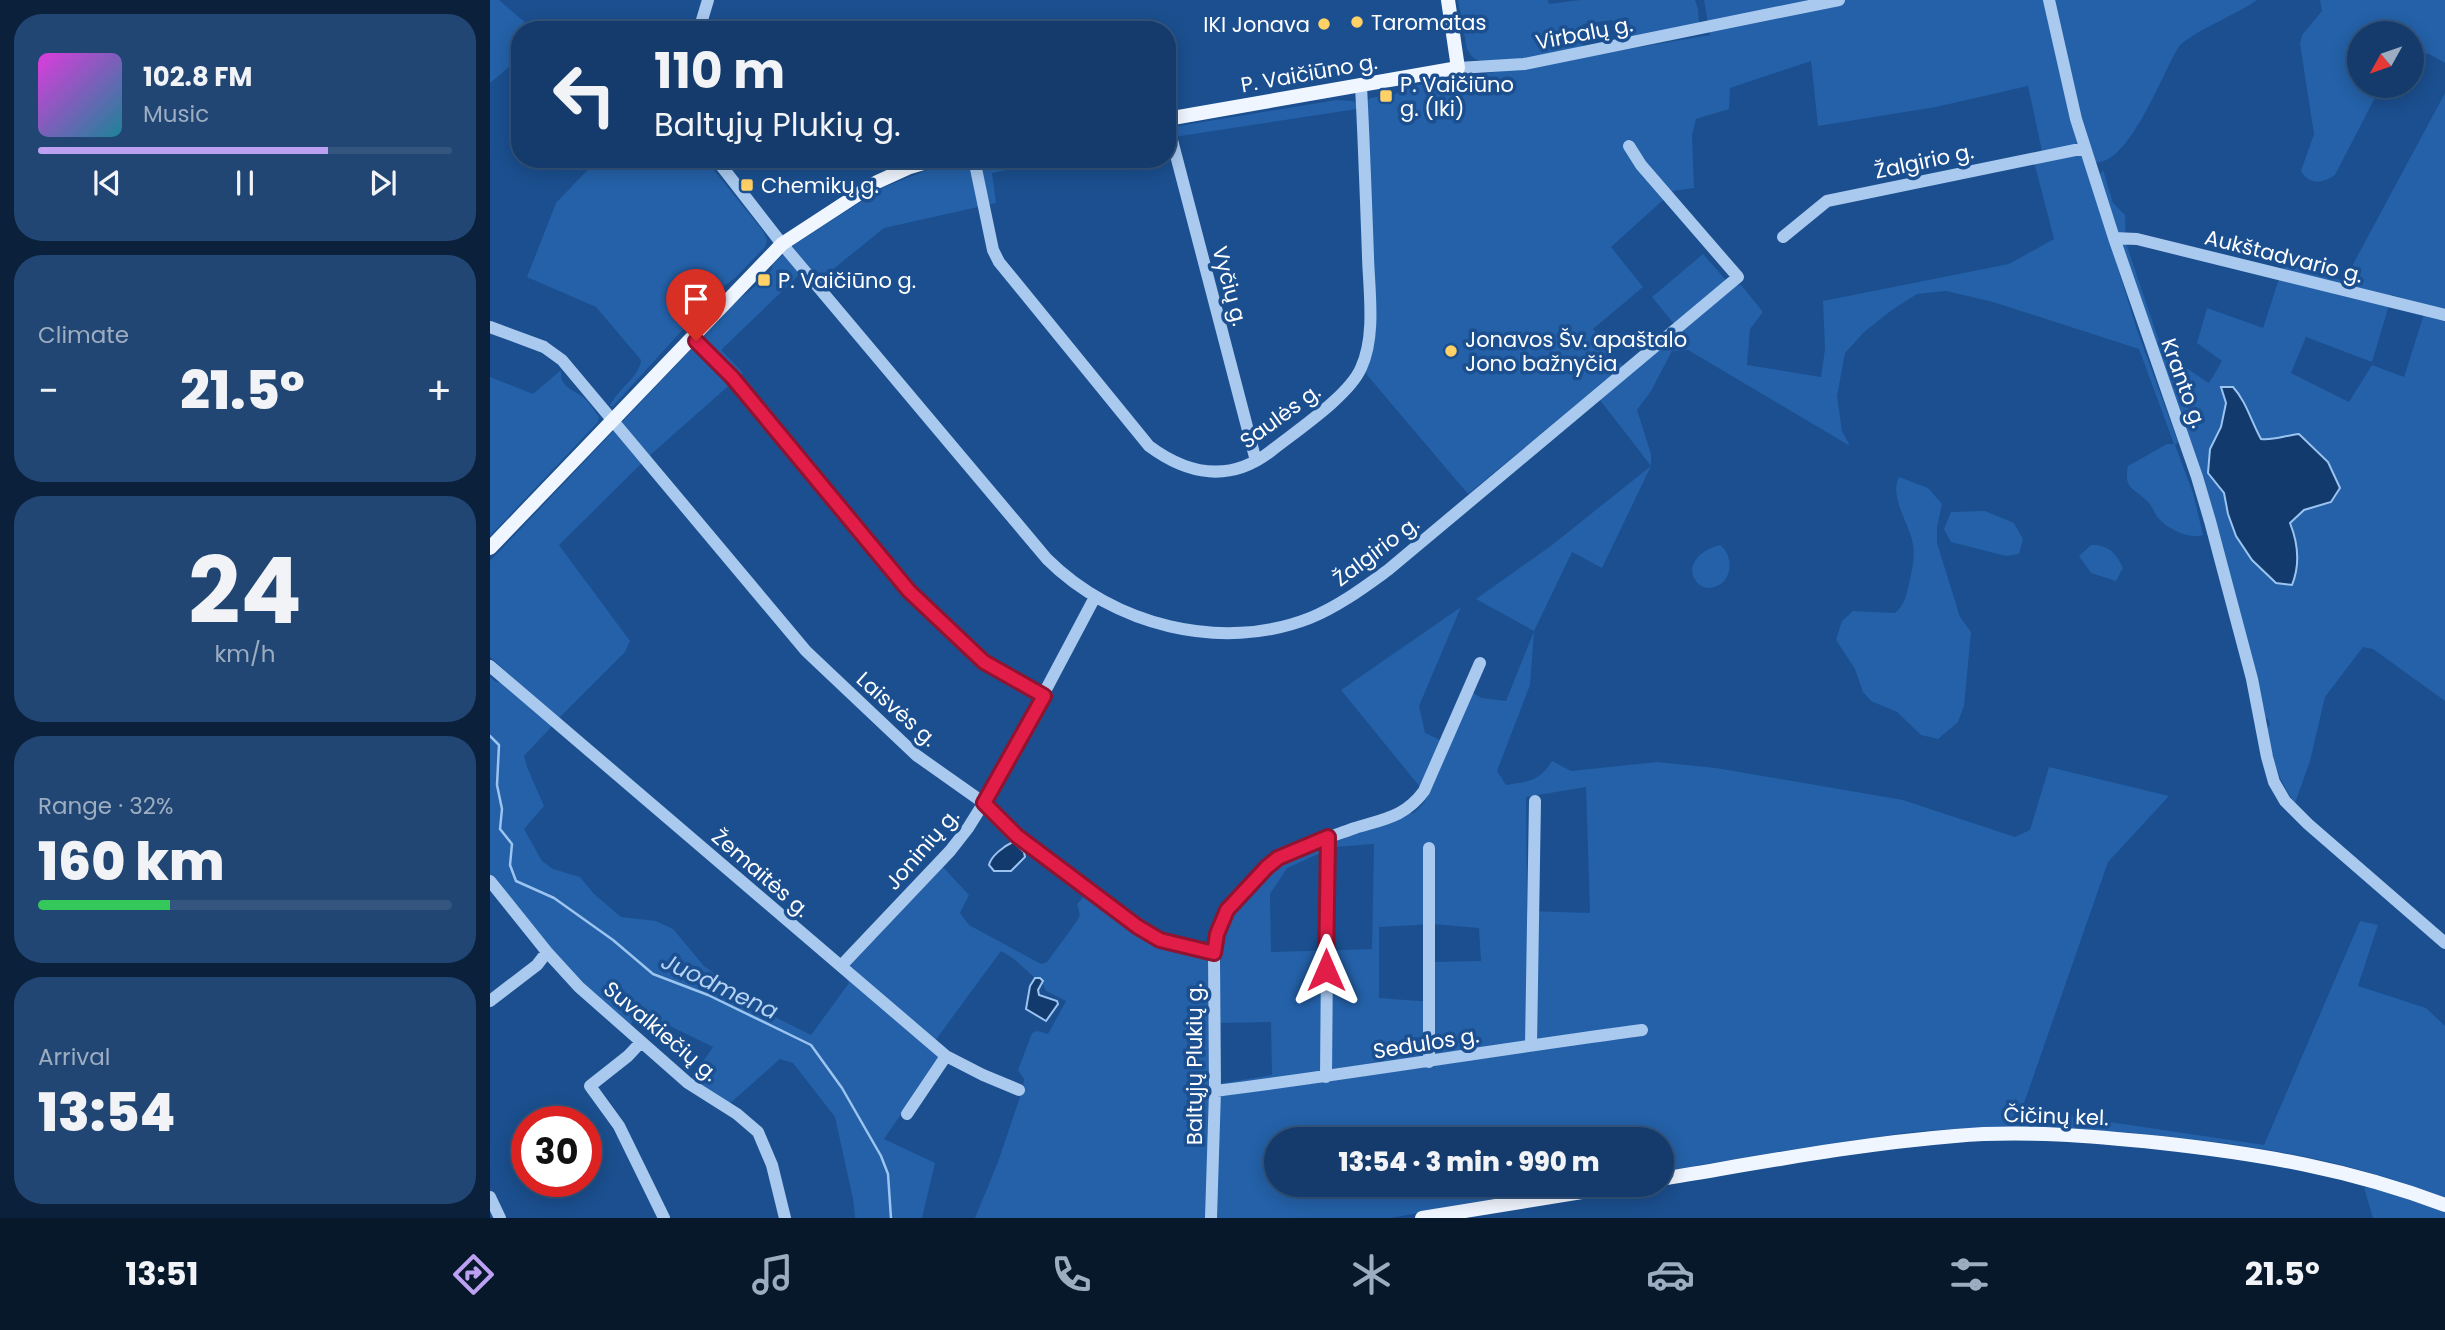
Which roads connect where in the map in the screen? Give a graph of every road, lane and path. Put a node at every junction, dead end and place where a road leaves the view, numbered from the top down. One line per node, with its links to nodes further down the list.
1 (708, 0): 5 (street)
2 (1448, 0): 6 (main road)
3 (1839, 0): 6 (street, Virbalų g.)
4 (2049, 0): 10 (street, Kranto g.)
5 (702, 21)
6 (1458, 68): 7 (main road, P. Vaičiūno g.)
7 (1361, 86): 8 (main road, P. Vaičiūno g.); 22 (street, Saulės g.)
8 (1176, 118)
9 (1629, 146): 24 (street, Žalgirio g.)
10 (2085, 148): 15 (street, Žalgirio g.); 16 (street, Kranto g.)
11 (1176, 154): 22 (street, Vyčių g.)
12 (723, 168): 17 (street)
13 (908, 168): 17 (main road)
14 (976, 168): 22 (street, Saulės g.)
15 (1783, 237)
16 (2114, 238): 18 (street, Aukštadvario g.); 33 (street, Kranto g.)
17 (782, 244): 20 (main road); 24 (street, Žalgirio g.)
18 (2445, 315)
19 (490, 327): 21 (street, Laisvės g.)
20 (692, 337): 21 (main road); 27 (street)
21 (613, 421): 23 (main road); 29 (street, Laisvės g.)
22 (1256, 461)
23 (490, 548)
24 (1095, 597): 27 (street, Joninių g.)
25 (1480, 663): 30 (street, Baltųjų Plukių g.)
26 (490, 666): 36 (street, Žemaitės g.)
27 (1044, 696): 29 (street, Joninių g.)
28 (1535, 801): 40 (street)
29 (984, 803): 35 (street, Laisvės g.); 36 (street, Joninių g.)
30 (1328, 837): 35 (street, Baltųjų Plukių g.); 43 (street)
31 (1429, 848): 42 (street)
32 (490, 881): 34 (street, Suvalkiečių g.)
33 (2445, 943)
34 (547, 952): 37 (street); 39 (street, Suvalkiečių g.)
35 (1214, 953): 45 (street, Baltųjų Plukių g.)
36 (841, 966): 41 (street, Žemaitės g.)
37 (490, 1001)
38 (1642, 1030): 40 (street, Sedulos g.)
39 (641, 1042): 52 (street); 53 (street, Suvalkiečių g.)
40 (1531, 1045): 42 (street, Sedulos g.)
41 (946, 1056): 44 (street, Žemaitės g.); 46 (street)
42 (1429, 1062): 43 (street, Sedulos g.)
43 (1326, 1077): 45 (street, Sedulos g.)
44 (1019, 1090)
45 (1215, 1091): 54 (street, Baltųjų Plukių g.)
46 (907, 1114)
47 (1674, 1177): 50 (main road, Čičinų kel.)
48 (490, 1197): 51 (street)
49 (1551, 1197): 55 (main road)
50 (2445, 1205)
51 (500, 1218)
52 (664, 1218)
53 (785, 1218)
54 (1211, 1218)
55 (1422, 1218)

